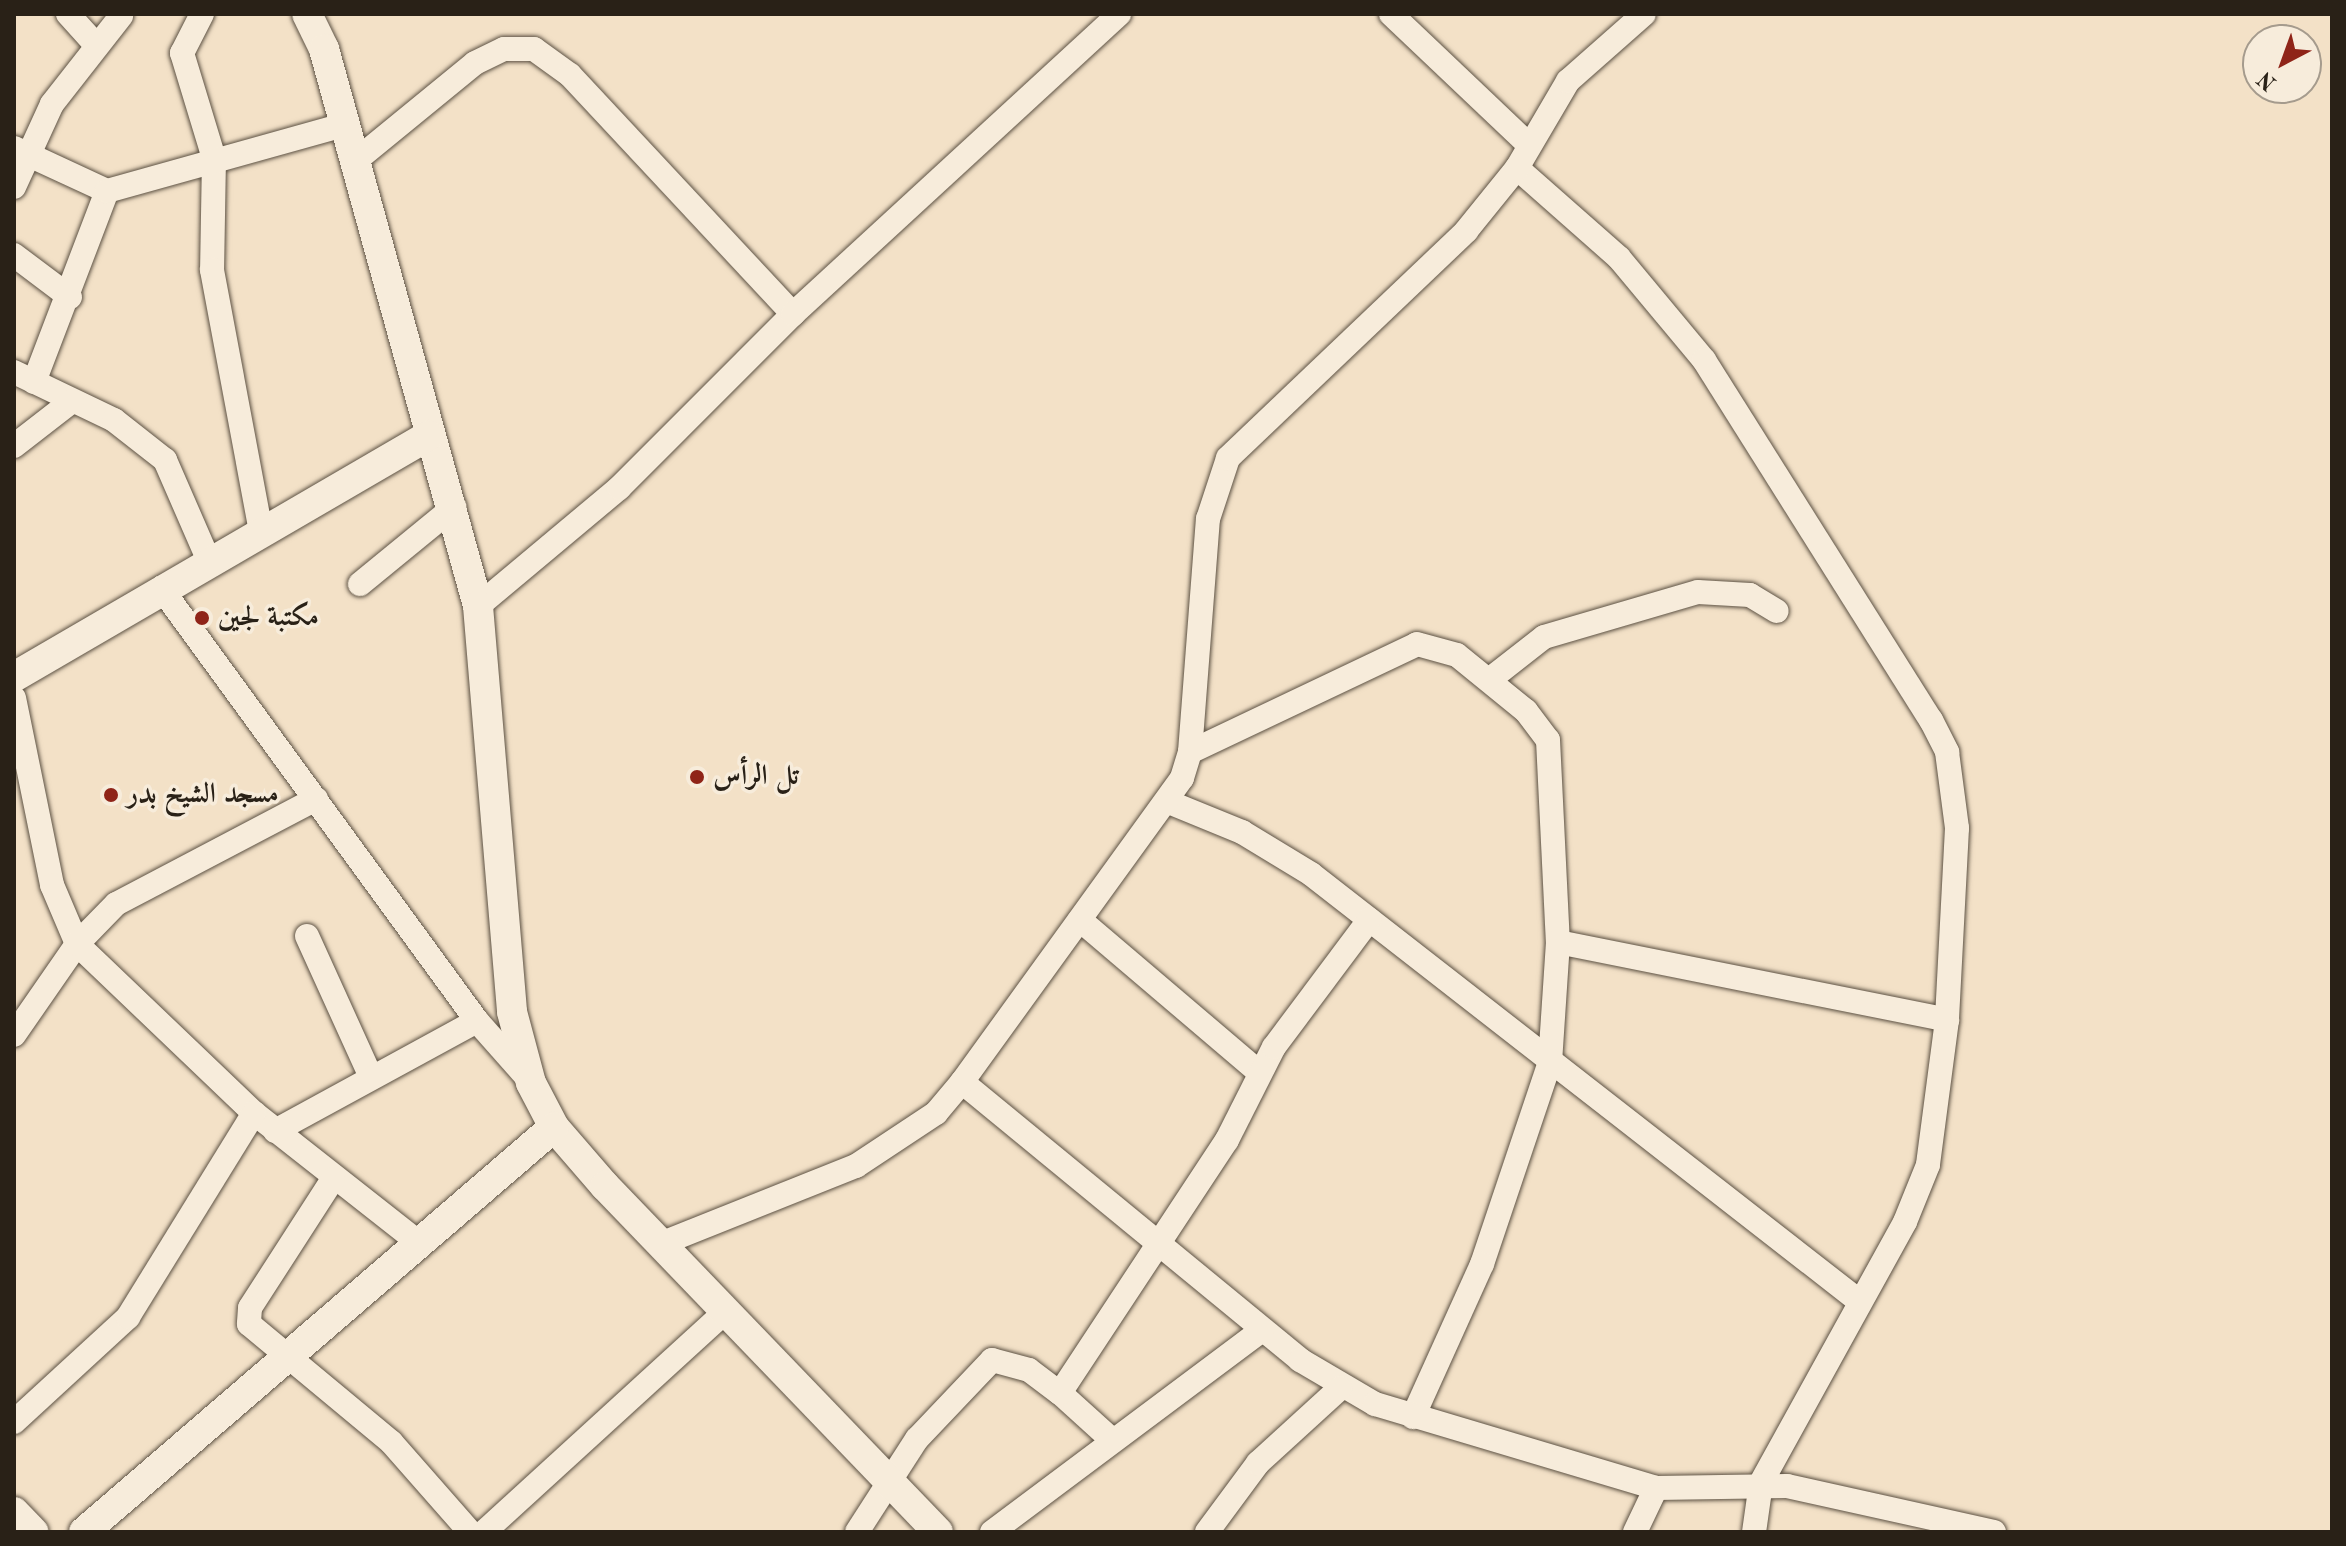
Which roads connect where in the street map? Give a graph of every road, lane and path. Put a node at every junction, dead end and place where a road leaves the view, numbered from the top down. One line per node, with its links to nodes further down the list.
1 (68, 14): 8 (street)
2 (202, 14): 12 (street)
3 (307, 14): 9 (street)
4 (1119, 14): 19 (street)
5 (1391, 14): 10 (street)
6 (1644, 14): 10 (street)
7 (121, 16): 8 (street)
8 (96, 45): 11 (street)
9 (344, 125): 12 (street); 13 (street)
10 (1528, 144): 14 (street)
11 (23, 153): 15 (street); 16 (street)
12 (214, 158): 16 (street); 25 (street)
13 (354, 162): 19 (street); 22 (street)
14 (1517, 168): 34 (street); 42 (street)
15 (14, 187)
16 (107, 191): 18 (street)
17 (14, 255): 18 (street)
18 (70, 297): 20 (street)
19 (793, 314): 29 (street)
20 (24, 377): 21 (street)
21 (72, 401): 23 (street); 26 (street)
22 (429, 435): 24 (street); 25 (street)
23 (14, 446)
24 (454, 507): 27 (street); 29 (street)
25 (260, 527): 26 (street)
26 (208, 559): 28 (street)
27 (360, 584)
28 (161, 588): 31 (street); 35 (street)
29 (478, 606): 49 (street)
30 (1777, 611): 32 (street)
31 (14, 677)
32 (1489, 680): 34 (street); 40 (street)
33 (14, 698): 41 (street)
34 (1190, 752): 36 (street)
35 (316, 799): 41 (street); 43 (street)
36 (1171, 803): 37 (street); 38 (street)
37 (1080, 920): 46 (street); 48 (street)
38 (1369, 920): 45 (street); 46 (street)
39 (307, 936): 47 (street)
40 (1558, 942): 42 (street); 45 (street)
41 (77, 944): 44 (street); 50 (street)
42 (1947, 1020): 57 (street)
43 (477, 1021): 47 (street); 49 (street)
44 (14, 1035)
45 (1550, 1062): 57 (street); 63 (street)
46 (1260, 1073): 56 (street)
47 (370, 1075): 52 (street)
48 (962, 1082): 55 (street); 56 (street)
49 (531, 1083): 51 (street)
50 (254, 1113): 52 (street); 64 (street)
51 (554, 1127): 54 (street); 55 (street)
52 (275, 1131): 53 (street)
53 (333, 1179): 54 (street); 60 (street)
54 (418, 1242): 60 (street)
55 (663, 1243): 58 (street)
56 (1154, 1246): 59 (street); 62 (street)
57 (1859, 1301): 67 (street)
58 (727, 1310): 66 (street); 73 (street)
59 (1262, 1330): 61 (street); 65 (street)
60 (287, 1357): 71 (street); 72 (street)
61 (1340, 1388): 63 (street); 77 (street)
62 (1060, 1393): 65 (street); 66 (street)
63 (1413, 1417): 68 (street)
64 (14, 1422)
65 (1112, 1440): 76 (street)
66 (886, 1482): 74 (street); 75 (street)
67 (1761, 1483): 68 (street); 79 (street); 80 (street)
68 (1656, 1488): 78 (street)
69 (14, 1512): 70 (street)
70 (33, 1532)
71 (84, 1532)
72 (470, 1532)
73 (484, 1532)
74 (857, 1532)
75 (938, 1532)
76 (992, 1532)
77 (1207, 1532)
78 (1635, 1532)
79 (1754, 1532)
80 (1994, 1532)

